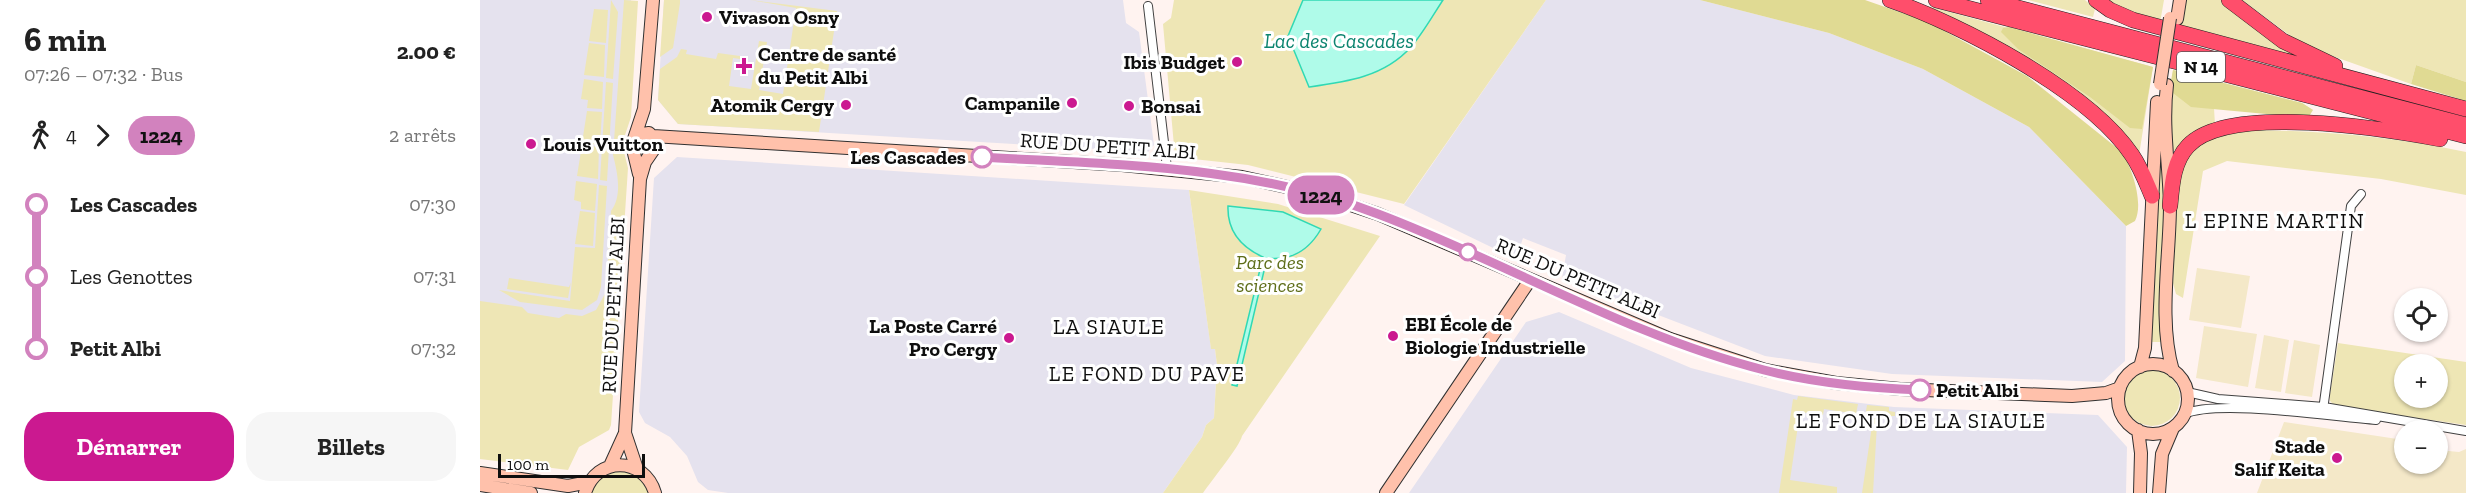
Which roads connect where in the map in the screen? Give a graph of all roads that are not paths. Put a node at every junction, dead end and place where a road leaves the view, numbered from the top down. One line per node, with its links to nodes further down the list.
1 (647, 0): 12 (street)
2 (653, 0): 12 (street)
3 (1890, 0): 26 (highway)
4 (1936, 0): 19 (highway, N 14)
5 (1988, 0): 17 (highway, N 14)
6 (2096, 0): 14 (highway)
7 (2173, 0): 11 (street)
8 (2180, 0): 11 (street)
9 (2229, 0): 14 (highway)
10 (1148, 6): 23 (street)
11 (2173, 19): 13 (street)
12 (650, 33): 15 (street)
13 (2163, 84): 26 (street); 27 (street)
14 (2399, 90): 16 (highway)
15 (644, 109): 18 (street); 20 (street)
16 (2466, 109)
17 (2466, 125)
18 (636, 135): 20 (street); 22 (street)
19 (2466, 136)
20 (652, 143): 22 (street); 23 (street, RUE DU PETIT ALBI); 24 (street, RUE DU PETIT ALBI)
21 (2466, 144): 27 (highway)
22 (634, 151): 24 (street, RUE DU PETIT ALBI)
23 (1167, 168): 28 (street, RUE DU PETIT ALBI)
24 (640, 178): 40 (street, RUE DU PETIT ALBI)
25 (2361, 194): 35 (street)
26 (2152, 196): 29 (street)
27 (2170, 206): 30 (street)
28 (1530, 280): 33 (street, RUE DU PETIT ALBI); 48 (street)
29 (2140, 367): 30 (street); 31 (street)
30 (2173, 371): 32 (street)
31 (2120, 388): 33 (street, RUE DU PETIT ALBI); 34 (street)
32 (2187, 392): 35 (street); 36 (street)
33 (2072, 396): 34 (street, RUE DU PETIT ALBI)
34 (2119, 407): 38 (street)
35 (2323, 412): 36 (street); 39 (street)
36 (2184, 414): 37 (street)
37 (2174, 427): 38 (street); 50 (street)
38 (2138, 430): 49 (street)
39 (2466, 431)
40 (625, 433): 41 (street, RUE DU PETIT ALBI); 42 (street, RUE DU PETIT ALBI)
41 (610, 466): 42 (street); 45 (street)
42 (637, 469): 46 (street)
43 (480, 473): 45 (street)
44 (480, 485): 47 (street)
45 (587, 487)
46 (656, 492)
47 (531, 493)
48 (1386, 493)
49 (2140, 493)
50 (2159, 493)

